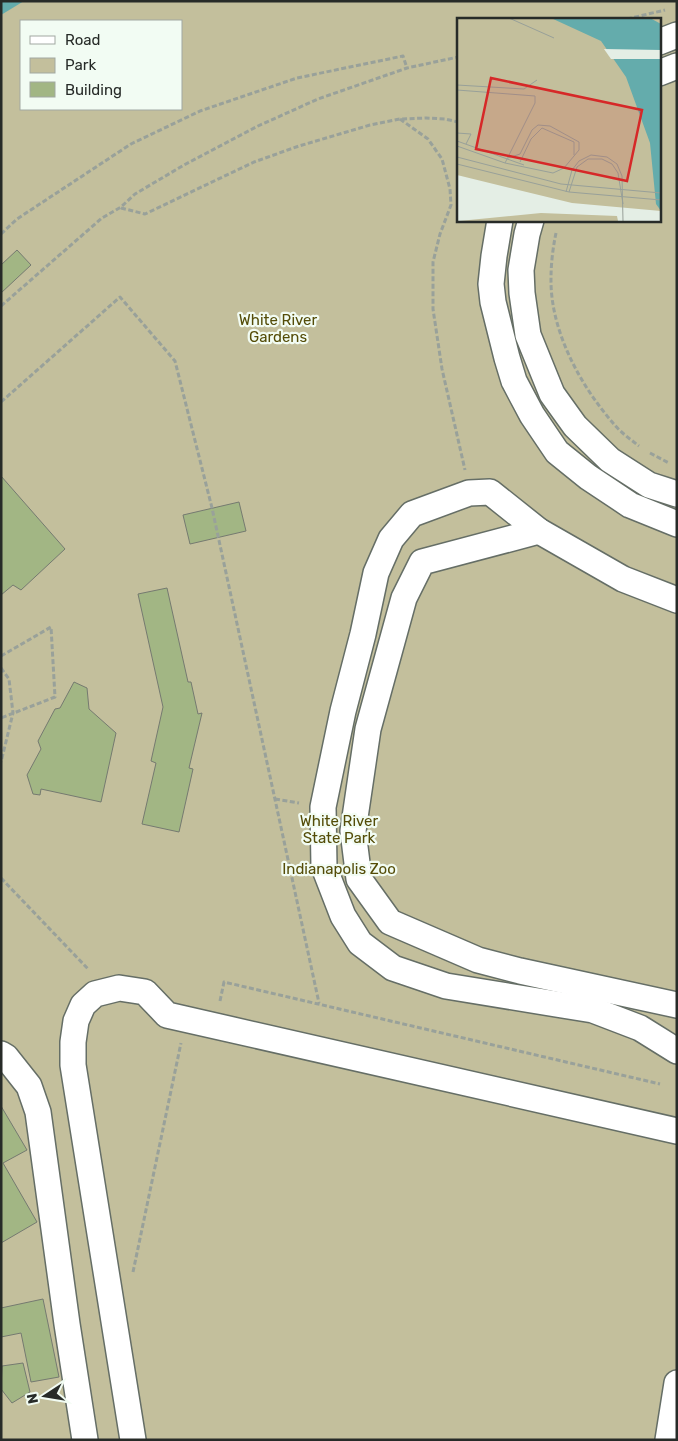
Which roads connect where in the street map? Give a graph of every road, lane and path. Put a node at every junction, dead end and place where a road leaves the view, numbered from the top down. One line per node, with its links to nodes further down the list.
1 (668, 10): 2 (path)
2 (632, 18)
3 (677, 35): 4 (street)
4 (660, 42)
5 (457, 57): 7 (path)
6 (677, 66): 8 (street)
7 (406, 68): 11 (path); 15 (path)
8 (660, 72)
9 (400, 119): 10 (path); 11 (path); 19 (path)
10 (457, 122)
11 (120, 208): 16 (path)
12 (500, 221): 21 (street)
13 (531, 221): 20 (street)
14 (557, 227): 18 (path)
15 (1, 234)
16 (1, 306)
17 (1, 402): 32 (path)
18 (677, 467)
19 (469, 493): 22 (street); 35 (street)
20 (677, 494)
21 (677, 524)
22 (538, 531): 23 (street); 33 (street)
23 (677, 600)
24 (1, 656): 26 (path)
25 (1, 668): 26 (path)
26 (13, 714): 27 (path); 28 (path)
27 (1, 718)
28 (1, 762)
29 (1, 878): 30 (path)
30 (93, 974)
31 (220, 1002): 32 (path)
32 (319, 1003): 37 (path)
33 (677, 1005)
34 (186, 1020): 38 (street); 39 (path); 42 (street)
35 (677, 1051)
36 (1, 1054): 41 (street)
37 (660, 1084)
38 (677, 1131)
39 (133, 1273)
40 (677, 1383): 43 (street)
41 (85, 1440)
42 (132, 1440)
43 (668, 1440)

